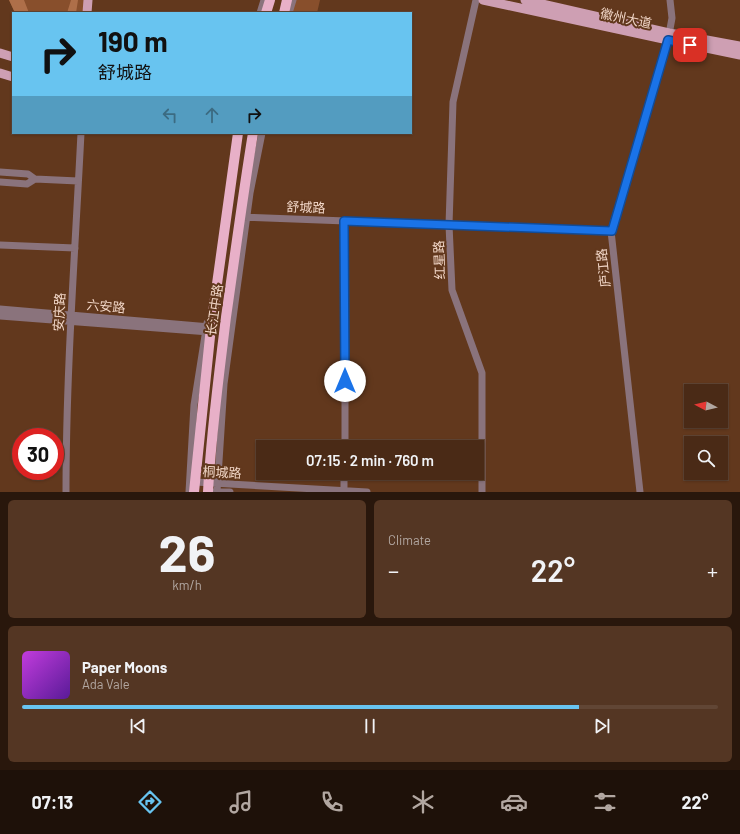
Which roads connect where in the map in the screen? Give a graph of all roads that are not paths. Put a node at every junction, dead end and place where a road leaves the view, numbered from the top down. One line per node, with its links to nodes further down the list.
1 (264, 0): 9 (street)
2 (270, 0): 10 (highway)
3 (287, 0): 11 (highway)
4 (293, 0): 12 (street)
5 (476, 0): 33 (street, 红星路)
6 (483, 0): 13 (main road, 徽州大道)
7 (525, 0): 13 (main road, 徽州大道)
8 (670, 0): 13 (street, 庐江路)
9 (260, 12)
10 (266, 12)
11 (284, 12)
12 (289, 12)
13 (668, 37): 14 (main road, 徽州大道); 16 (main road, 徽州大道); 34 (street, 庐江路)
14 (740, 46)
15 (0, 53): 17 (main road)
16 (740, 55)
17 (12, 57)
18 (0, 58): 19 (main road)
19 (12, 63)
20 (0, 73): 21 (main road)
21 (12, 77)
22 (81, 134): 29 (street, 安庆路)
23 (234, 134): 40 (street)
24 (238, 134): 40 (highway, 长江中路)
25 (253, 134): 31 (highway, 长江中路)
26 (262, 134): 31 (street)
27 (0, 172): 28 (street)
28 (35, 179): 29 (street); 30 (street)
29 (78, 181): 36 (street, 安庆路)
30 (0, 182)
31 (243, 217): 32 (street, 舒城路); 44 (highway, 长江中路)
32 (344, 221): 33 (street, 舒城路); 41 (street)
33 (449, 225): 34 (street, 舒城路); 51 (street, 红星路)
34 (612, 231): 52 (street, 庐江路)
35 (0, 245): 36 (street)
36 (75, 248): 39 (street, 安庆路)
37 (0, 309): 39 (street, 六安路)
38 (0, 316): 39 (street, 六安路)
39 (71, 318): 40 (street, 六安路); 46 (street, 安庆路)
40 (208, 329): 43 (highway, 长江中路); 47 (street)
41 (344, 440)
42 (344, 480): 45 (street)
43 (194, 487): 44 (street, 桐城路)
44 (211, 488): 45 (street, 桐城路); 48 (street)
45 (344, 491): 50 (street, 桐城路)
46 (66, 492)
47 (189, 492)
48 (217, 492): 49 (street, 桐城路)
49 (230, 492)
50 (367, 492)
51 (482, 492)
52 (640, 492)

